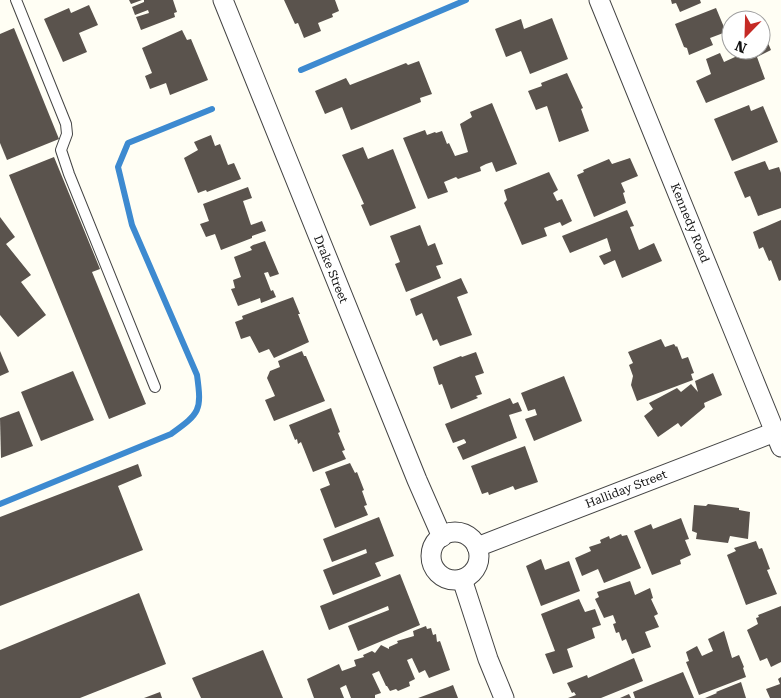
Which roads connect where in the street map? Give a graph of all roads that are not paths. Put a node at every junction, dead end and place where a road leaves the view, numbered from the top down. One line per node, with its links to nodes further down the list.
1 (16, 0): 4 (lane)
2 (223, 0): 6 (street, Drake Street)
3 (599, 0): 5 (street, Kennedy Road)
4 (155, 387)
5 (778, 439): 7 (street, Halliday Street)
6 (442, 536): 7 (street); 8 (street)
7 (477, 547): 8 (street)
8 (462, 579): 9 (street)
9 (504, 698)

